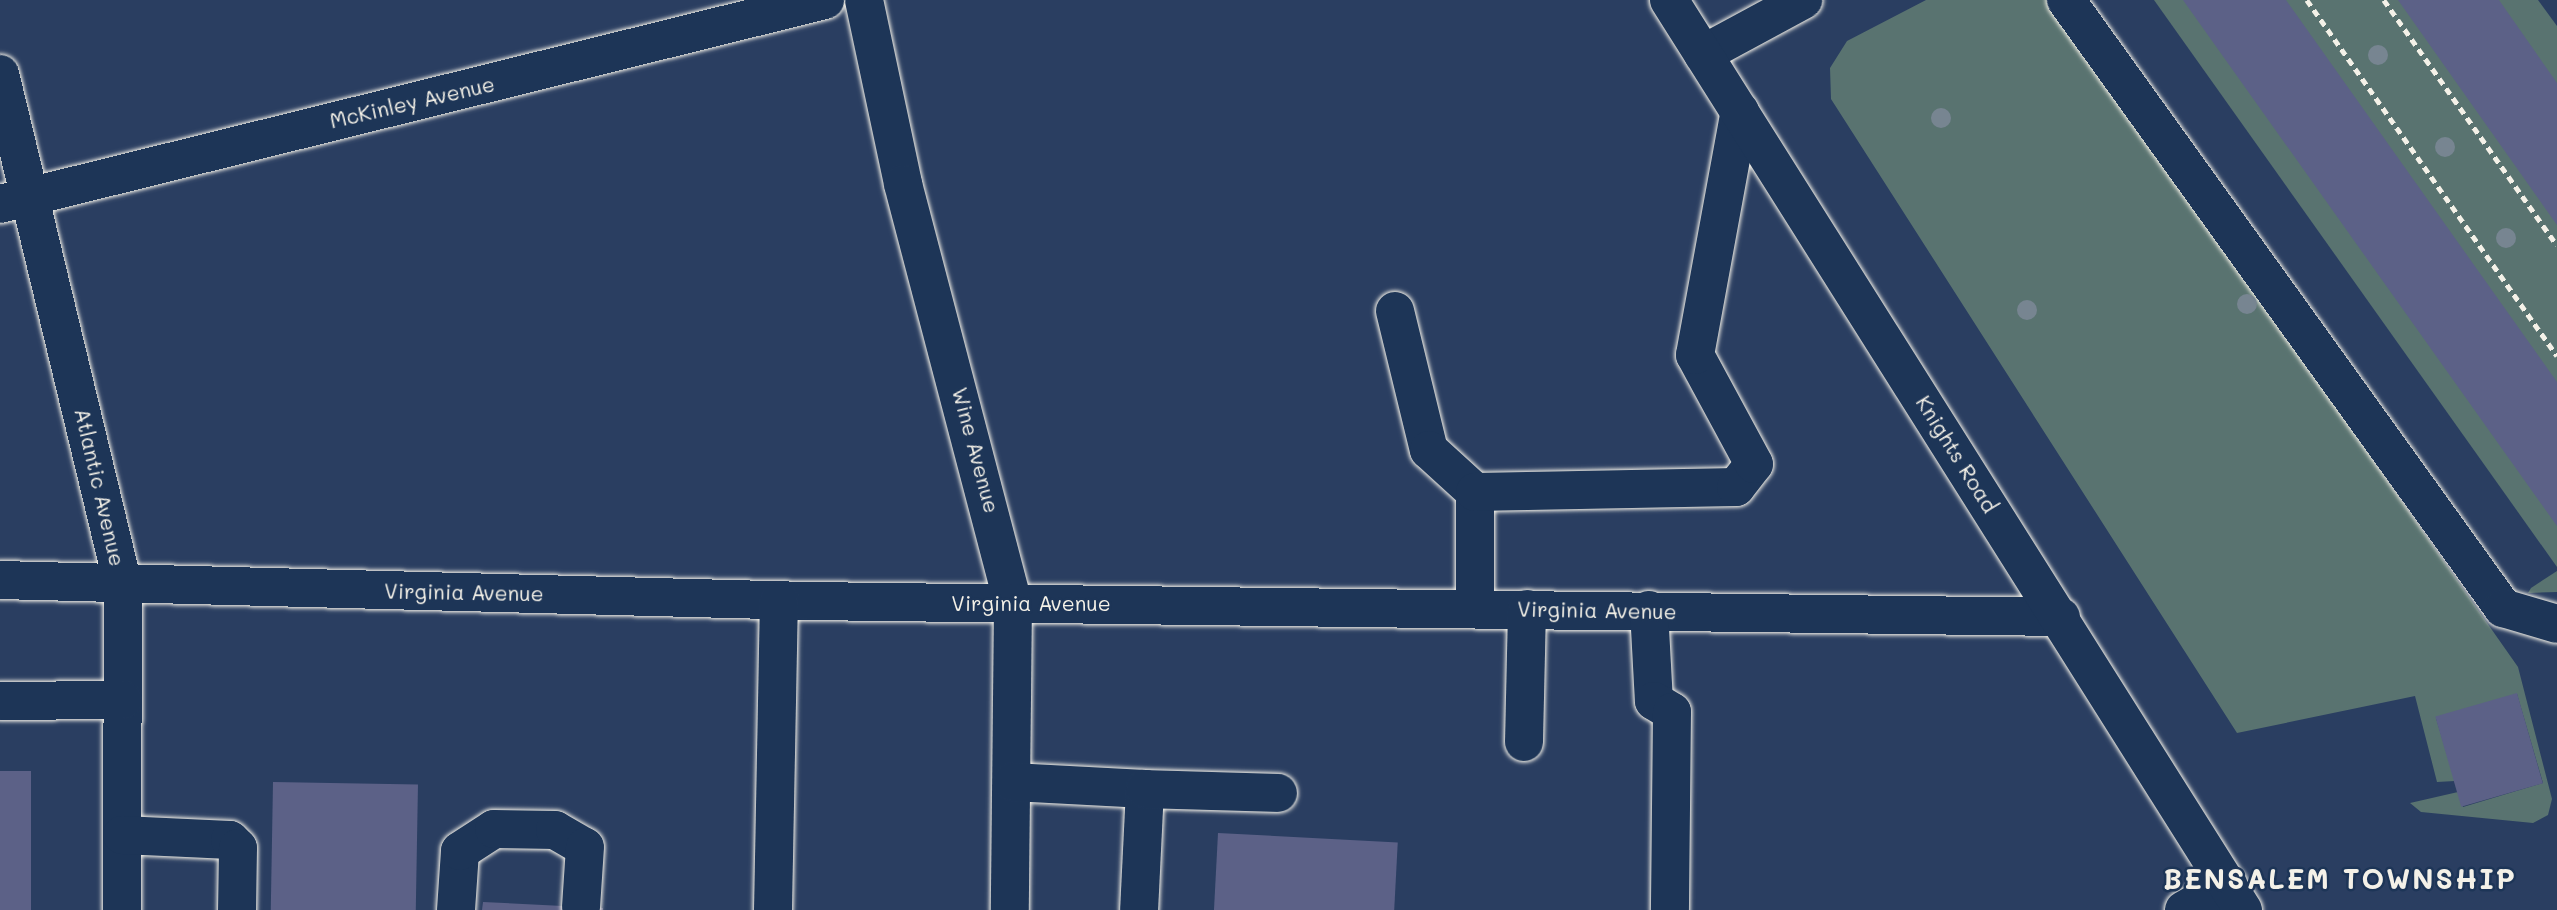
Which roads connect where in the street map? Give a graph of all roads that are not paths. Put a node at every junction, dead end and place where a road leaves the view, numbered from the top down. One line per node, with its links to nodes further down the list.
1 (825, 0): 9 (street, McKinley Avenue)
2 (864, 0): 15 (street, Wine Avenue)
3 (1668, 0): 6 (street, Knights Road)
4 (1803, 0): 6 (street)
5 (2066, 0): 20 (street)
6 (1703, 54): 8 (street, Knights Road)
7 (0, 74): 9 (street, Atlantic Avenue)
8 (1740, 111): 11 (street); 19 (street, Knights Road)
9 (15, 200): 13 (street, Atlantic Avenue)
10 (1395, 311): 11 (street)
11 (1475, 492): 16 (street)
12 (0, 580): 13 (street, Virginia Avenue)
13 (123, 586): 14 (street, Virginia Avenue); 21 (street, Atlantic Avenue)
14 (779, 600): 15 (street, Virginia Avenue); 33 (street)
15 (1013, 603): 16 (street, Virginia Avenue); 24 (street, Wine Avenue)
16 (1475, 608): 17 (street, Virginia Avenue)
17 (1527, 609): 18 (street, Virginia Avenue); 23 (street)
18 (1649, 611): 19 (street, Virginia Avenue); 36 (street)
19 (2061, 617): 28 (street, Knights Road)
20 (2557, 624)
21 (123, 700): 22 (street); 27 (street, Atlantic Avenue)
22 (0, 701)
23 (1524, 742)
24 (1012, 782): 25 (street); 34 (street, Wine Avenue)
25 (1145, 789): 26 (street); 35 (street)
26 (1278, 793)
27 (122, 835): 30 (street, Atlantic Avenue); 31 (street)
28 (2238, 903): 37 (street)
29 (581, 907): 32 (street)
30 (122, 910)
31 (237, 910)
32 (456, 910)
33 (774, 910)
34 (1010, 910)
35 (1139, 910)
36 (1670, 910)
37 (2184, 910)

